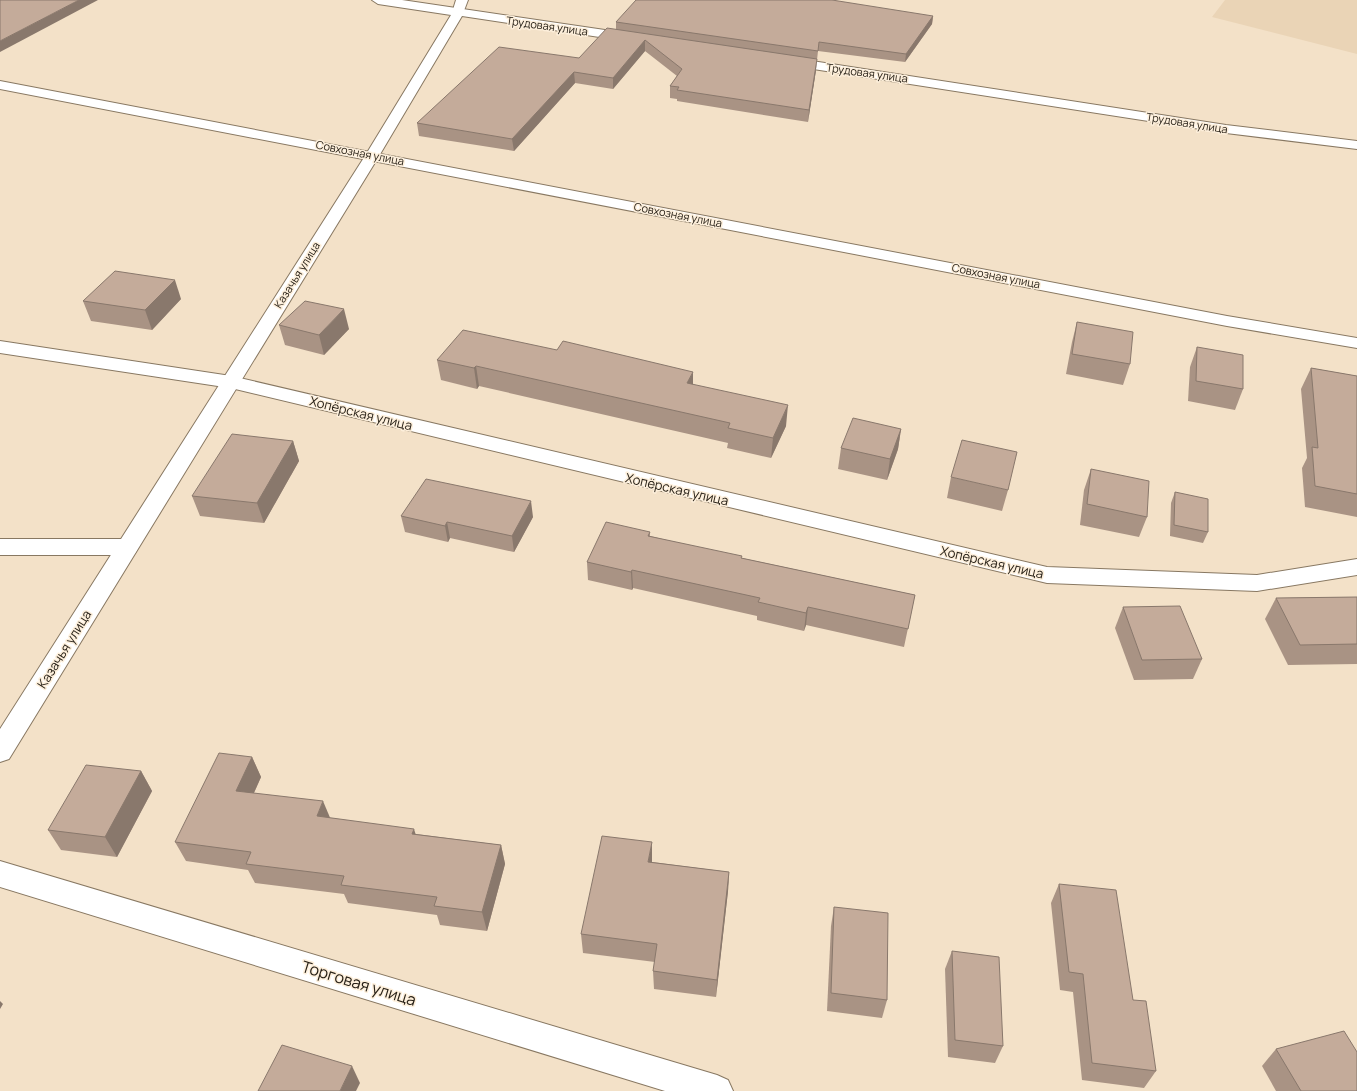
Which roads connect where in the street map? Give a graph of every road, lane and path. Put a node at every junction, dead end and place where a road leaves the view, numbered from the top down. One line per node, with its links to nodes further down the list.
1 (378, 0): 2 (street, Трудовая улица)
2 (460, 6): 3 (street, Трудовая улица); 7 (street, Казачья улица)
3 (648, 41)
4 (774, 59): 6 (street, Трудовая улица)
5 (0, 85): 7 (street, Совхозная улица)
6 (1357, 146)
7 (372, 156): 8 (street, Совхозная улица); 10 (street, Казачья улица)
8 (1357, 343)
9 (0, 347): 10 (street, Хопёрская улица)
10 (231, 382): 12 (street, Казачья улица); 13 (street, Хопёрская улица)
11 (0, 547): 12 (street)
12 (128, 547): 14 (street, Казачья улица)
13 (1357, 567)
14 (0, 751)
15 (0, 874): 16 (street, Торговая улица)
16 (717, 1091)

